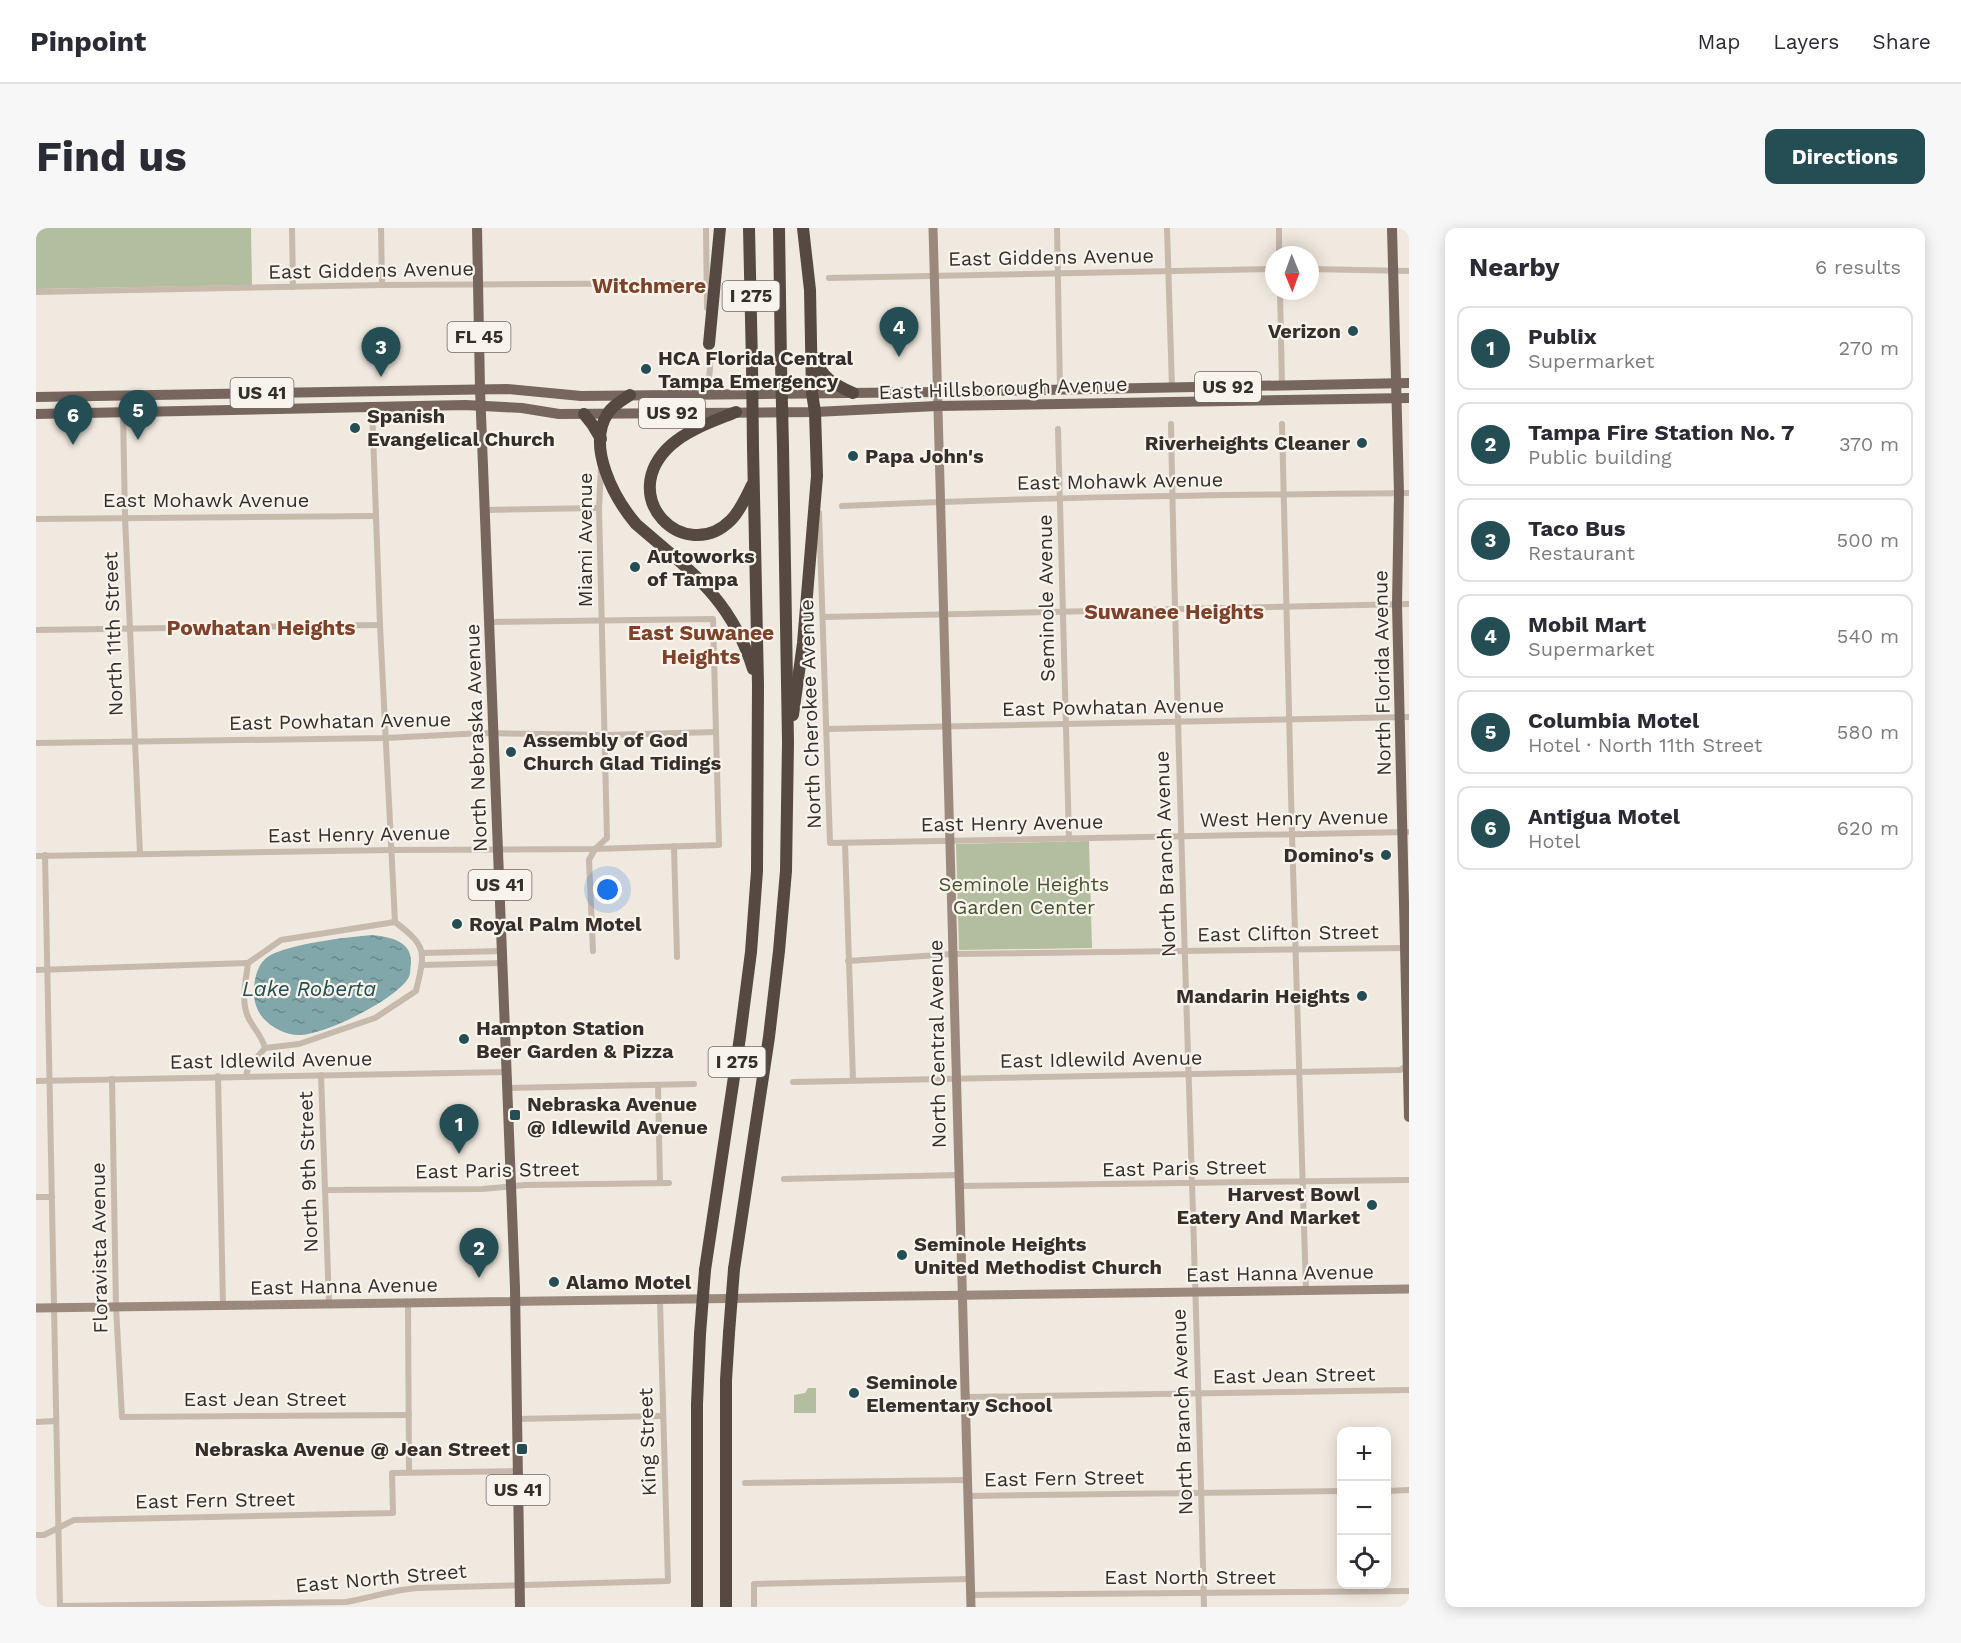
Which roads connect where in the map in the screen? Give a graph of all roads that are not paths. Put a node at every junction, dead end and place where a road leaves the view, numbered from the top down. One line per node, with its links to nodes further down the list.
1 (292, 228): 26 (street)
2 (381, 228): 25 (street)
3 (477, 228): 24 (main road, North Nebraska Avenue / FL 45)
4 (706, 228): 23 (street)
5 (720, 228): 29 (highway)
6 (749, 228): 63 (highway, I 275, bridge)
7 (779, 228): 99 (highway, I 275, bridge)
8 (803, 228): 30 (highway)
9 (933, 228): 21 (street, North Central Avenue)
10 (1057, 228): 20 (street)
11 (1167, 228): 19 (street)
12 (1279, 228): 14 (street)
13 (1392, 228): 17 (main road, North Florida Avenue)
14 (1279, 246)
15 (1265, 269): 19 (street, East Giddens Avenue)
16 (1319, 269): 17 (street)
17 (1394, 271): 18 (street); 32 (main road, North Florida Avenue)
18 (1409, 271)
19 (1167, 272): 20 (street, East Giddens Avenue); 34 (street)
20 (1058, 274): 21 (street, East Giddens Avenue); 36 (street)
21 (933, 276): 22 (street, East Giddens Avenue); 40 (street, North Central Avenue)
22 (829, 278)
23 (706, 283): 24 (street, East Giddens Avenue); 29 (street)
24 (477, 284): 25 (street, East Giddens Avenue); 35 (main road, North Nebraska Avenue / FL 45)
25 (382, 285): 26 (street, East Giddens Avenue)
26 (293, 287): 27 (street, East Giddens Avenue)
27 (36, 292)
28 (1280, 300): 33 (street)
29 (709, 344): 41 (street)
30 (812, 352): 38 (highway); 39 (highway)
31 (1409, 383): 32 (main road, US 92)
32 (1396, 384): 33 (main road, East Hillsborough Avenue / US 92); 45 (main road, North Florida Avenue)
33 (1282, 386): 34 (main road, East Hillsborough Avenue / US 92)
34 (1172, 388): 36 (main road, East Hillsborough Avenue / US 92)
35 (480, 389): 37 (main road, East Hillsborough Avenue / US 41); 42 (main road, East Hillsborough Avenue / US 92); 47 (main road, North Nebraska Avenue / US 41)
36 (1060, 389): 40 (main road, East Hillsborough Avenue / US 92)
37 (275, 393): 43 (main road, East Hillsborough Avenue / US 41); 50 (main road)
38 (812, 393): 39 (main road, East Hillsborough Avenue / US 92); 41 (main road, East Hillsborough Avenue / US 92); 53 (highway)
39 (853, 393): 40 (main road, East Hillsborough Avenue / US 92)
40 (937, 393): 48 (street, North Central Avenue)
41 (698, 394): 42 (main road, East Hillsborough Avenue / US 92)
42 (630, 395): 56 (highway)
43 (139, 396): 44 (main road, East Hillsborough Avenue / US 41); 51 (main road)
44 (36, 397)
45 (1397, 398): 46 (main road, US 92); 48 (main road, East Hillsborough Avenue / US 92); 64 (main road, North Florida Avenue)
46 (1409, 398)
47 (481, 405): 49 (main road, East Hillsborough Avenue / US 41); 55 (main road, East Hillsborough Avenue / US 92); 71 (main road, North Nebraska Avenue / US 41)
48 (937, 406): 53 (main road, East Hillsborough Avenue / US 92); 68 (street, North Central Avenue)
49 (372, 407): 50 (main road, East Hillsborough Avenue / US 41); 72 (street)
50 (214, 410): 51 (main road, East Hillsborough Avenue / US 41)
51 (123, 412): 54 (main road, East Hillsborough Avenue / US 41); 73 (street, North 11th Street)
52 (736, 412): 53 (main road, East Hillsborough Avenue / US 92); 56 (main road, East Hillsborough Avenue / US 92); 63 (highway)
53 (815, 412): 62 (highway)
54 (36, 414)
55 (584, 414): 56 (main road, East Hillsborough Avenue / US 92); 60 (highway)
56 (607, 414): 60 (highway)
57 (1171, 424): 66 (street, North Branch Avenue)
58 (1282, 424): 65 (street)
59 (1059, 429): 67 (street, Seminole Avenue)
60 (601, 439): 61 (highway)
61 (601, 459): 70 (street, Miami Avenue); 87 (highway)
62 (817, 476): 81 (street, North Cherokee Avenue); 99 (highway)
63 (754, 481): 87 (highway, I 275)
64 (1404, 493): 65 (street, East Mohawk Avenue); 75 (main road, North Florida Avenue)
65 (1283, 494): 66 (street, East Mohawk Avenue); 77 (street)
66 (1172, 496): 67 (street, East Mohawk Avenue); 78 (street, North Branch Avenue)
67 (1060, 499): 68 (street, East Mohawk Avenue); 79 (street, Seminole Avenue)
68 (939, 502): 69 (street, East Mohawk Avenue); 80 (street, North Central Avenue)
69 (842, 506)
70 (599, 508): 71 (street); 82 (street, Miami Avenue)
71 (485, 510): 83 (main road, North Nebraska Avenue / US 41)
72 (375, 516): 73 (street, East Mohawk Avenue); 84 (street)
73 (125, 517): 74 (street, East Mohawk Avenue); 85 (street, North 11th Street)
74 (36, 519)
75 (1397, 604): 76 (street); 77 (street); 88 (main road, North Florida Avenue)
76 (1409, 604)
77 (1286, 607): 78 (street); 89 (street)
78 (1175, 609): 79 (street); 90 (street, North Branch Avenue)
79 (1063, 612): 80 (street); 91 (street, Seminole Avenue)
80 (943, 614): 81 (street); 92 (street, North Central Avenue)
81 (824, 617): 93 (street, North Cherokee Avenue)
82 (602, 621): 83 (street); 94 (street); 96 (street, Miami Avenue)
83 (489, 622): 95 (main road, North Nebraska Avenue / US 41)
84 (380, 625): 85 (street); 97 (street)
85 (130, 628): 86 (street); 98 (street, North 11th Street)
86 (36, 630)
87 (758, 685): 200 (highway, I 275, bridge)
88 (1404, 717): 89 (street, East Powhatan Avenue); 101 (main road, North Florida Avenue)
89 (1289, 720): 90 (street, East Powhatan Avenue); 102 (street)
90 (1177, 722): 91 (street, East Powhatan Avenue); 103 (street, North Branch Avenue)
91 (1066, 724): 92 (street, East Powhatan Avenue); 104 (street, Seminole Avenue)
92 (946, 727): 93 (street, East Powhatan Avenue); 105 (street, North Central Avenue)
93 (827, 729): 106 (street, North Cherokee Avenue)
94 (716, 732): 96 (street, East Powhatan Avenue); 107 (street, East Henry Avenue)
95 (494, 734): 96 (street, East Powhatan Avenue); 97 (street, East Powhatan Avenue); 108 (main road, North Nebraska Avenue / US 41)
96 (606, 735): 109 (street, Miami Avenue)
97 (386, 738): 98 (street, East Powhatan Avenue); 110 (street)
98 (134, 741): 100 (street, East Powhatan Avenue); 111 (street, North 11th Street)
99 (788, 742): 201 (highway, I 275, bridge)
100 (36, 743)
101 (1406, 832): 102 (street, West Henry Avenue); 115 (main road, North Florida Avenue)
102 (1292, 835): 103 (street, West Henry Avenue); 116 (street)
103 (1180, 837): 104 (street, East Henry Avenue); 119 (street, North Branch Avenue)
104 (1069, 839): 105 (street, East Henry Avenue)
105 (950, 841): 106 (street, East Henry Avenue); 121 (street, North Central Avenue)
106 (845, 843): 123 (street, North Cherokee Avenue)
107 (674, 846): 109 (street, East Henry Avenue); 122 (street)
108 (498, 849): 109 (street, East Henry Avenue); 110 (street, East Henry Avenue); 117 (main road, North Nebraska Avenue / US 41)
109 (595, 849): 118 (street, Miami Avenue)
110 (391, 850): 111 (street, East Henry Avenue); 114 (street)
111 (140, 854): 112 (street, East Henry Avenue)
112 (45, 855): 113 (street, East Henry Avenue); 127 (street)
113 (36, 856)
114 (395, 922): 120 (street); 124 (street)
115 (1405, 948): 116 (street, East Clifton Street); 130 (main road, North Florida Avenue)
116 (1295, 949): 119 (street, East Clifton Street); 132 (street)
117 (502, 951): 120 (street); 125 (main road, North Nebraska Avenue / US 41)
118 (593, 951)
119 (1184, 951): 121 (street, East Clifton Street); 134 (street, North Branch Avenue)
120 (422, 953): 126 (street)
121 (953, 954): 123 (street, East Clifton Street); 138 (street, North Central Avenue)
122 (677, 957)
123 (848, 961): 140 (street, North Cherokee Avenue)
124 (248, 963): 127 (street); 129 (street)
125 (503, 963): 126 (street); 131 (main road, North Nebraska Avenue / US 41)
126 (422, 965): 129 (street)
127 (48, 969): 128 (street); 139 (street)
128 (36, 970)
129 (265, 1048): 136 (street)
130 (1408, 1065): 132 (street, East Idlewild Avenue); 146 (main road, North Florida Avenue)
131 (507, 1072): 133 (street, East Idlewild Avenue); 145 (main road, North Nebraska Avenue / US 41)
132 (1299, 1073): 134 (street, East Idlewild Avenue); 150 (street)
133 (321, 1075): 136 (street, East Idlewild Avenue); 156 (street, North 9th Street)
134 (1188, 1075): 138 (street, East Idlewild Avenue); 153 (street, North Branch Avenue)
135 (218, 1076): 136 (street, East Idlewild Avenue); 137 (street, East Idlewild Avenue); 167 (street)
136 (246, 1076)
137 (112, 1078): 139 (street, East Idlewild Avenue); 168 (street, Floravista Avenue)
138 (957, 1078): 140 (street, East Idlewild Avenue); 147 (street, North Central Avenue)
139 (50, 1080): 141 (street, East Idlewild Avenue); 158 (street)
140 (854, 1080): 142 (street, East Idlewild Avenue)
141 (36, 1081)
142 (793, 1082)
143 (694, 1084): 144 (street)
144 (658, 1085): 145 (street); 151 (street)
145 (507, 1088): 155 (main road, North Nebraska Avenue / US 41)
146 (1409, 1117)
147 (959, 1175): 148 (street); 154 (street, North Central Avenue)
148 (784, 1179)
149 (1409, 1180): 150 (street, East Paris Street)
150 (1303, 1182): 153 (street, East Paris Street); 160 (street)
151 (660, 1183): 152 (street, East Paris Street); 155 (street, East Paris Street)
152 (669, 1183)
153 (1192, 1185): 154 (street, East Paris Street); 161 (street, North Branch Avenue)
154 (959, 1186): 162 (street, North Central Avenue)
155 (511, 1187): 156 (street, East Paris Street); 163 (main road, North Nebraska Avenue / US 41)
156 (325, 1190): 166 (street, North 9th Street)
157 (36, 1197): 158 (street)
158 (52, 1197): 170 (street)
159 (1409, 1289): 160 (street, East Hanna Avenue)
160 (1306, 1291): 161 (street, East Hanna Avenue)
161 (1195, 1293): 162 (street, East Hanna Avenue); 172 (street, North Branch Avenue)
162 (962, 1296): 164 (street, East Hanna Avenue); 173 (street, North Central Avenue)
163 (515, 1301): 164 (street, East Hanna Avenue); 165 (street, East Hanna Avenue); 177 (main road, North Nebraska Avenue / US 41)
164 (660, 1301): 175 (street, King Street)
165 (408, 1303): 166 (street, East Hanna Avenue); 174 (street)
166 (329, 1304): 167 (street, East Hanna Avenue)
167 (223, 1305): 168 (street, East Hanna Avenue)
168 (116, 1307): 170 (street, East Hanna Avenue); 176 (street, Floravista Avenue)
169 (36, 1308): 170 (street, East Hanna Avenue)
170 (55, 1308): 178 (street)
171 (1409, 1390): 172 (street, East Jean Street)
172 (1199, 1393): 173 (street, East Jean Street); 187 (street, North Branch Avenue)
173 (964, 1397): 182 (street, North Central Avenue)
174 (409, 1415): 176 (street, East Jean Street); 181 (street)
175 (662, 1416): 177 (street); 192 (street, King Street)
176 (122, 1417)
177 (518, 1419): 180 (main road, North Nebraska Avenue / US 41)
178 (56, 1421): 179 (street); 189 (street)
179 (36, 1422)
180 (518, 1471): 181 (street); 193 (main road, North Nebraska Avenue / US 41)
181 (410, 1472): 189 (street, East Fern Street)
182 (966, 1480): 183 (street, East Fern Street); 188 (street, North Central Avenue)
183 (745, 1483)
184 (1337, 1491): 187 (street, East Fern Street)
185 (1391, 1491): 186 (street)
186 (1409, 1491)
187 (1202, 1494): 188 (street, East Fern Street); 195 (street, North Branch Avenue)
188 (968, 1496): 191 (street, North Central Avenue)
189 (59, 1527): 190 (street); 198 (street)
190 (36, 1535)
191 (970, 1579): 196 (street, North Central Avenue); 202 (street)
192 (668, 1581): 193 (street, East North Street)
193 (520, 1586): 197 (street, East North Street); 199 (main road, North Nebraska Avenue / US 41)
194 (1409, 1591): 195 (street, East North Street)
195 (1203, 1594): 196 (street, East North Street); 204 (street, North Branch Avenue)
196 (971, 1595): 203 (street, North Central Avenue)
197 (283, 1605): 198 (street, East North Street)
198 (60, 1607)
199 (520, 1607)
200 (697, 1607)
201 (726, 1607)
202 (754, 1607)
203 (971, 1607)
204 (1204, 1607)

